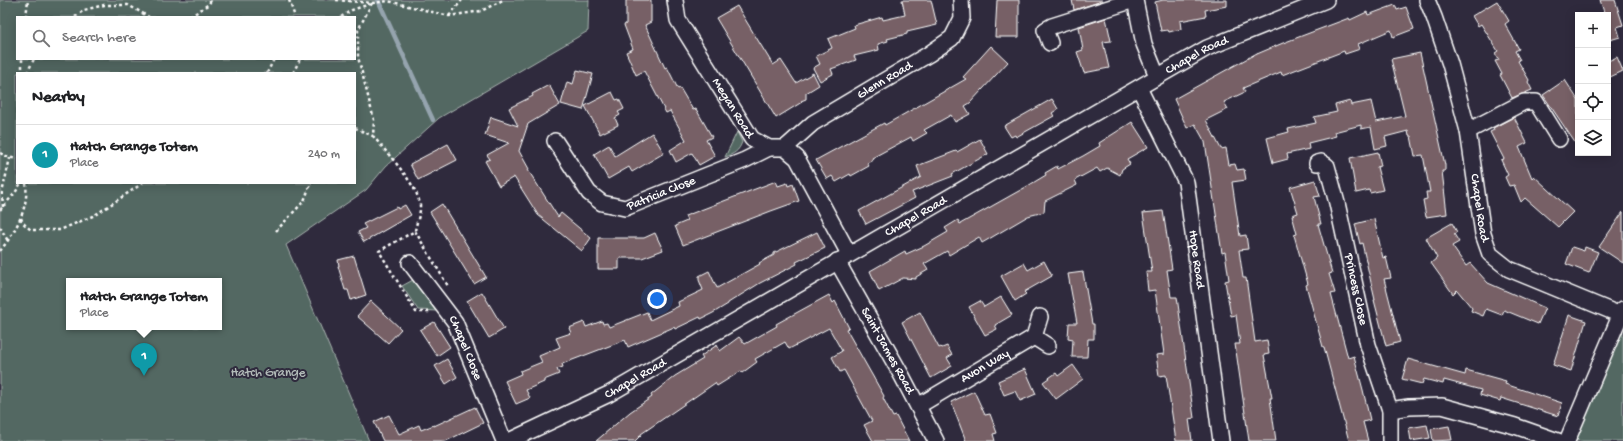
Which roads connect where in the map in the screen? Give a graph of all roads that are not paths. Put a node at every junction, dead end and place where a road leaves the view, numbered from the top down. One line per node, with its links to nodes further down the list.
1 (675, 0): 12 (street, Megan Road)
2 (961, 0): 13 (street, Glenn Road)
3 (1135, 0): 6 (street); 7 (street)
4 (1326, 0): 7 (street, Chapel Road)
5 (1427, 0): 9 (street, Chapel Road)
6 (1050, 43)
7 (1157, 76): 8 (street, Chapel Road)
8 (1139, 88): 15 (street, Chapel Road); 25 (street, Hope Road)
9 (1468, 131): 10 (street); 17 (street, Chapel Road)
10 (1559, 139)
11 (555, 141): 12 (street, Patricia Close)
12 (769, 148): 13 (street, Megan Road)
13 (785, 148): 15 (street)
14 (1322, 164): 22 (street, Princess Close)
15 (843, 258): 21 (street, Saint James Road); 23 (street, Chapel Road)
16 (410, 263): 23 (street, Chapel Close)
17 (1622, 313): 28 (street)
18 (1040, 317): 19 (street)
19 (1034, 337): 20 (street); 21 (street, Avon Way)
20 (1048, 346)
21 (918, 406): 24 (street, Saint James Road)
22 (1390, 410): 26 (street, Princess Close); 27 (street)
23 (512, 440)
24 (936, 441)
25 (1221, 441)
26 (1390, 441)
27 (1558, 441)
28 (1567, 441)

